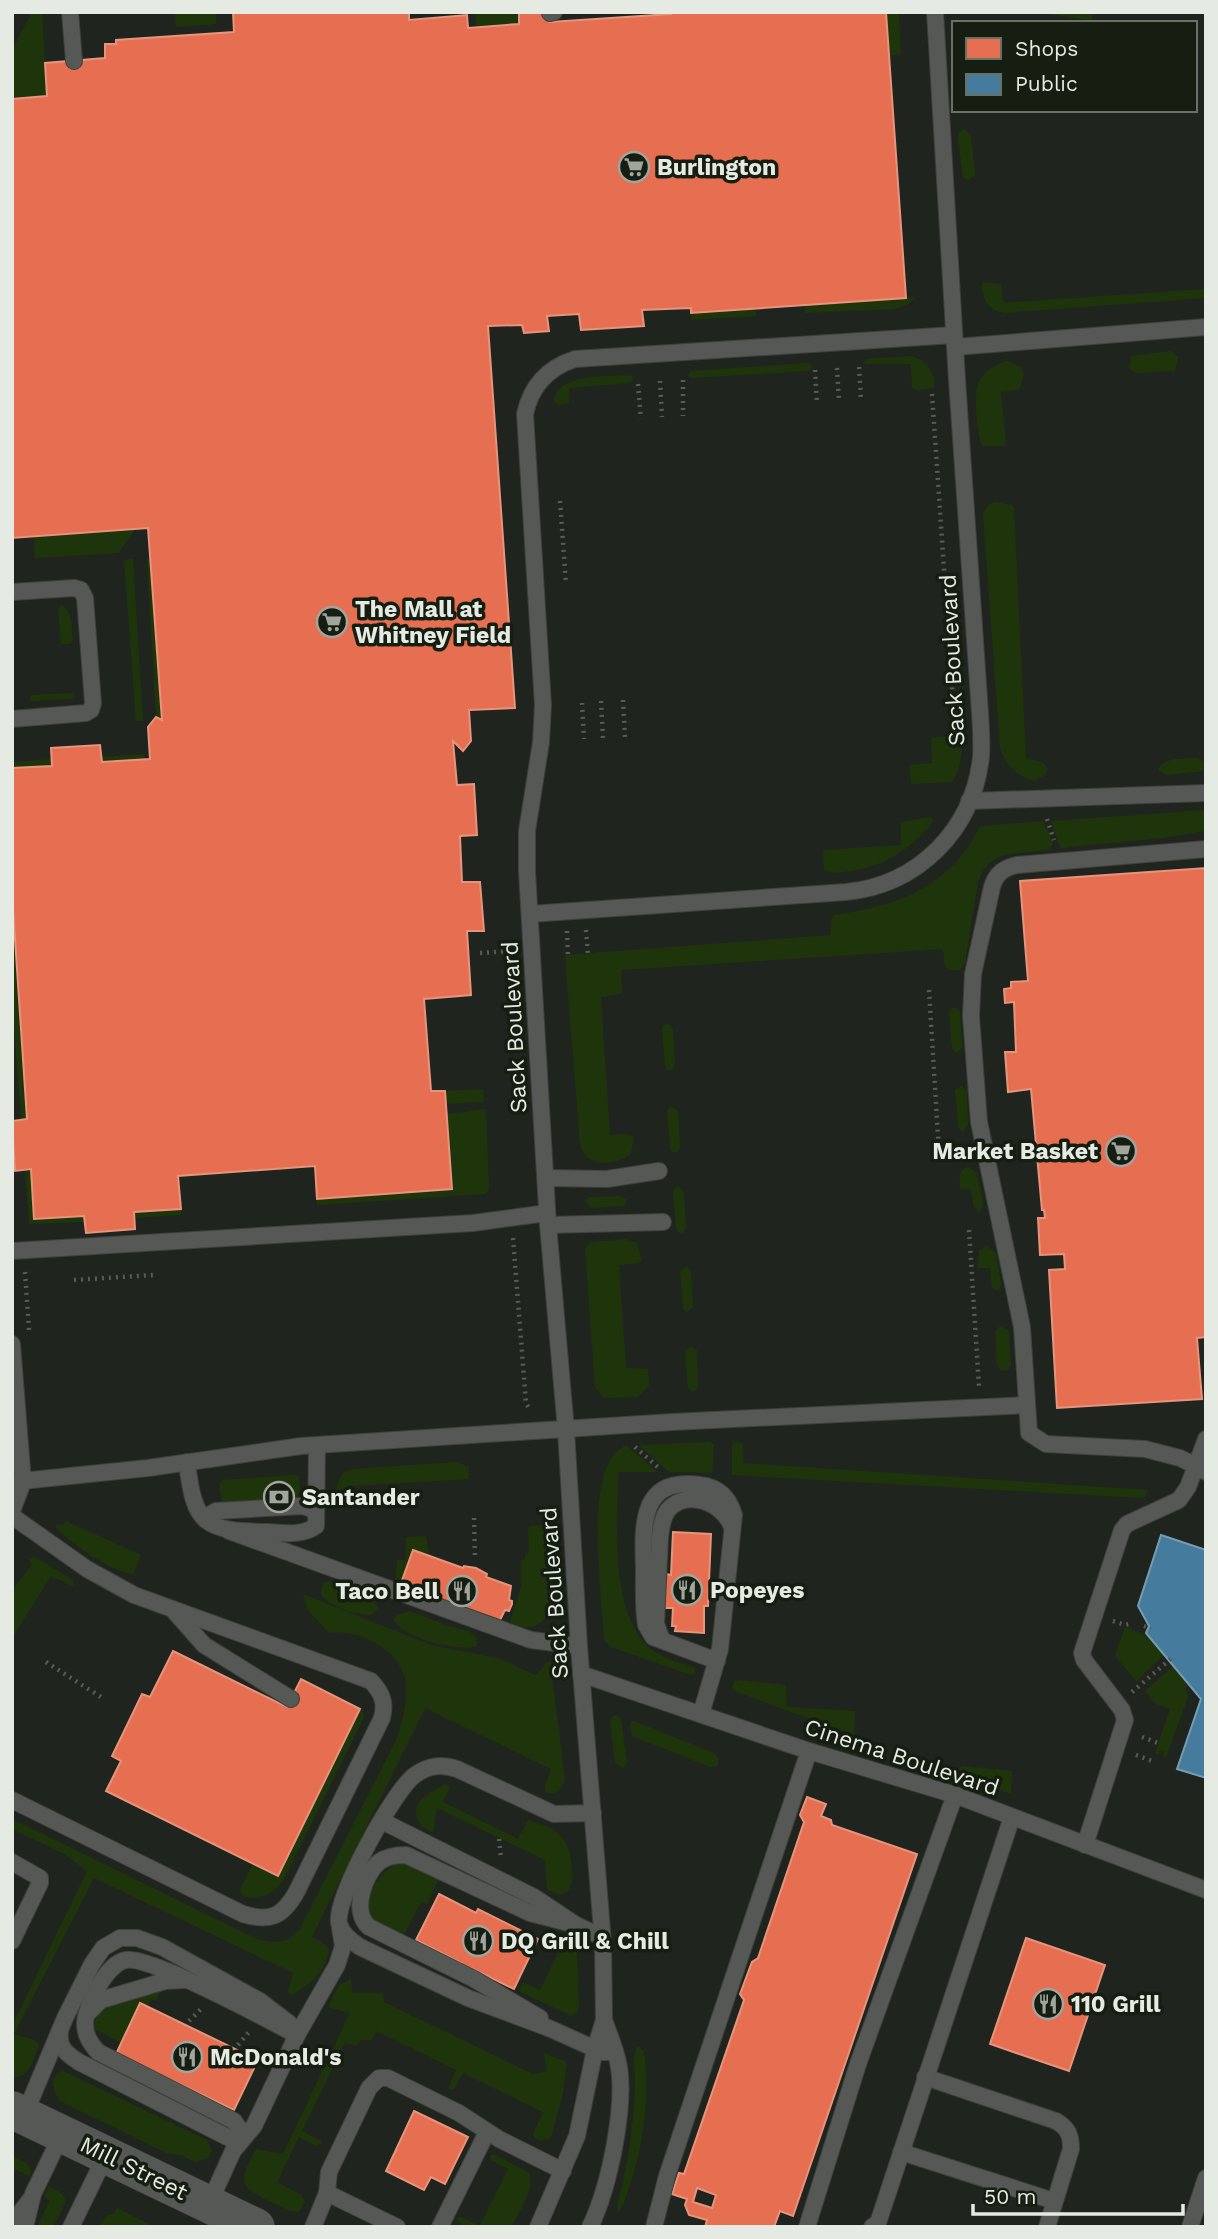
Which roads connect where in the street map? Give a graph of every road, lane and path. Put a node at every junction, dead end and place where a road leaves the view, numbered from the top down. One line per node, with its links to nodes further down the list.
1 (70, 12): 3 (lane)
2 (935, 12): 5 (lane, Sack Boulevard)
3 (74, 61)
4 (1206, 327): 5 (lane)
5 (955, 341): 32 (lane, Sack Boulevard); 35 (lane)
6 (859, 367): 13 (path)
7 (837, 368): 14 (path)
8 (815, 370): 15 (path)
9 (683, 380): 16 (path)
10 (660, 381): 17 (path)
11 (638, 384): 18 (path)
12 (932, 394): 25 (path)
13 (861, 400)
14 (839, 402)
15 (817, 404)
16 (683, 416)
17 (662, 418)
18 (641, 419)
19 (560, 501): 20 (path)
20 (566, 584)
21 (12, 592): 26 (lane)
22 (622, 700): 27 (path)
23 (601, 702): 28 (path)
24 (582, 703): 29 (path)
25 (954, 715)
26 (12, 719)
27 (625, 737)
28 (603, 738)
29 (584, 739)
30 (1206, 793): 31 (lane)
31 (1040, 799): 32 (lane); 34 (path)
32 (969, 801): 35 (lane, Sack Boulevard)
33 (1206, 849): 34 (lane)
34 (1061, 861): 50 (lane)
35 (530, 914): 36 (lane, Sack Boulevard)
36 (532, 949): 37 (path); 41 (lane, Sack Boulevard)
37 (480, 953)
38 (929, 989): 39 (path)
39 (939, 1152)
40 (659, 1171): 41 (lane)
41 (546, 1178): 42 (lane, Sack Boulevard)
42 (548, 1219): 43 (lane); 46 (lane); 54 (lane, Sack Boulevard)
43 (663, 1222)
44 (970, 1230): 51 (path)
45 (513, 1235): 52 (path)
46 (12, 1251)
47 (153, 1275): 48 (path)
48 (74, 1280)
49 (12, 1344): 59 (lane)
50 (1027, 1405): 51 (lane); 58 (lane)
51 (981, 1407): 53 (lane)
52 (531, 1410)
53 (612, 1426): 54 (lane); 60 (path)
54 (566, 1430): 56 (lane); 72 (lane, Sack Boulevard)
55 (1206, 1439): 58 (lane)
56 (317, 1445): 57 (lane); 62 (lane)
57 (187, 1462): 59 (lane); 64 (lane)
58 (1201, 1469): 87 (lane)
59 (16, 1484): 61 (lane)
60 (676, 1484): 66 (lane); 71 (lane)
61 (12, 1514): 68 (lane)
62 (316, 1514): 64 (lane); 65 (lane)
63 (474, 1518): 67 (path)
64 (208, 1520): 65 (lane)
65 (229, 1531): 72 (lane)
66 (733, 1540): 71 (lane); 74 (lane)
67 (475, 1558)
68 (172, 1610): 79 (lane); 83 (lane)
69 (1144, 1626): 70 (path)
70 (1151, 1629)
71 (666, 1643): 74 (lane)
72 (579, 1646): 76 (lane, Sack Boulevard)
73 (1174, 1656): 77 (path)
74 (718, 1661): 80 (lane)
75 (46, 1662): 78 (path)
76 (581, 1674): 80 (lane, Cinema Boulevard); 84 (lane, Sack Boulevard)
77 (1148, 1679)
78 (102, 1697)
79 (291, 1699)
80 (701, 1714): 81 (lane, Cinema Boulevard)
81 (809, 1751): 82 (lane, Cinema Boulevard); 125 (lane)
82 (955, 1795): 85 (lane, Cinema Boulevard); 126 (lane)
83 (12, 1800)
84 (593, 1813): 86 (lane); 92 (lane, Sack Boulevard)
85 (1012, 1816): 87 (lane, Cinema Boulevard); 102 (lane)
86 (382, 1821): 90 (lane); 91 (lane)
87 (1085, 1845): 89 (lane, Cinema Boulevard)
88 (12, 1862): 93 (lane)
89 (1206, 1890)
90 (576, 1925): 92 (lane); 99 (lane)
91 (340, 1928): 98 (lane); 99 (lane)
92 (602, 1937): 96 (lane, Sack Boulevard)
93 (12, 1941)
94 (186, 1980): 95 (lane); 95 (lane); 98 (lane)
95 (86, 2018): 106 (lane)
96 (604, 2020): 100 (lane, Sack Boulevard); 101 (lane)
97 (60, 2030): 98 (lane); 103 (lane); 106 (lane)
98 (297, 2035): 106 (lane)
99 (565, 2035): 100 (lane)
100 (595, 2049): 101 (lane); 109 (lane, Sack Boulevard)
101 (615, 2052): 124 (lane)
102 (925, 2077): 107 (lane); 113 (lane)
103 (18, 2113): 105 (street, Mill Street)
104 (487, 2132): 109 (lane); 111 (lane); 122 (lane)
105 (62, 2134): 108 (street, Mill Street); 112 (lane)
106 (239, 2143): 114 (lane)
107 (901, 2152): 113 (lane); 116 (lane)
108 (106, 2155): 114 (street, Mill Street); 118 (lane)
109 (564, 2171): 123 (lane, Sack Boulevard)
110 (1206, 2178): 128 (lane)
111 (327, 2193): 120 (lane); 121 (lane)
112 (30, 2200): 115 (lane); 117 (lane)
113 (1054, 2202): 127 (lane)
114 (209, 2204): 119 (street, Mill Street)
115 (12, 2223)
116 (879, 2226)
117 (25, 2227)
118 (71, 2227)
119 (256, 2227)
120 (313, 2227)
121 (397, 2227)
122 (440, 2227)
123 (538, 2227)
124 (590, 2227)
125 (654, 2227)
126 (807, 2227)
127 (1047, 2227)
128 (1190, 2227)

